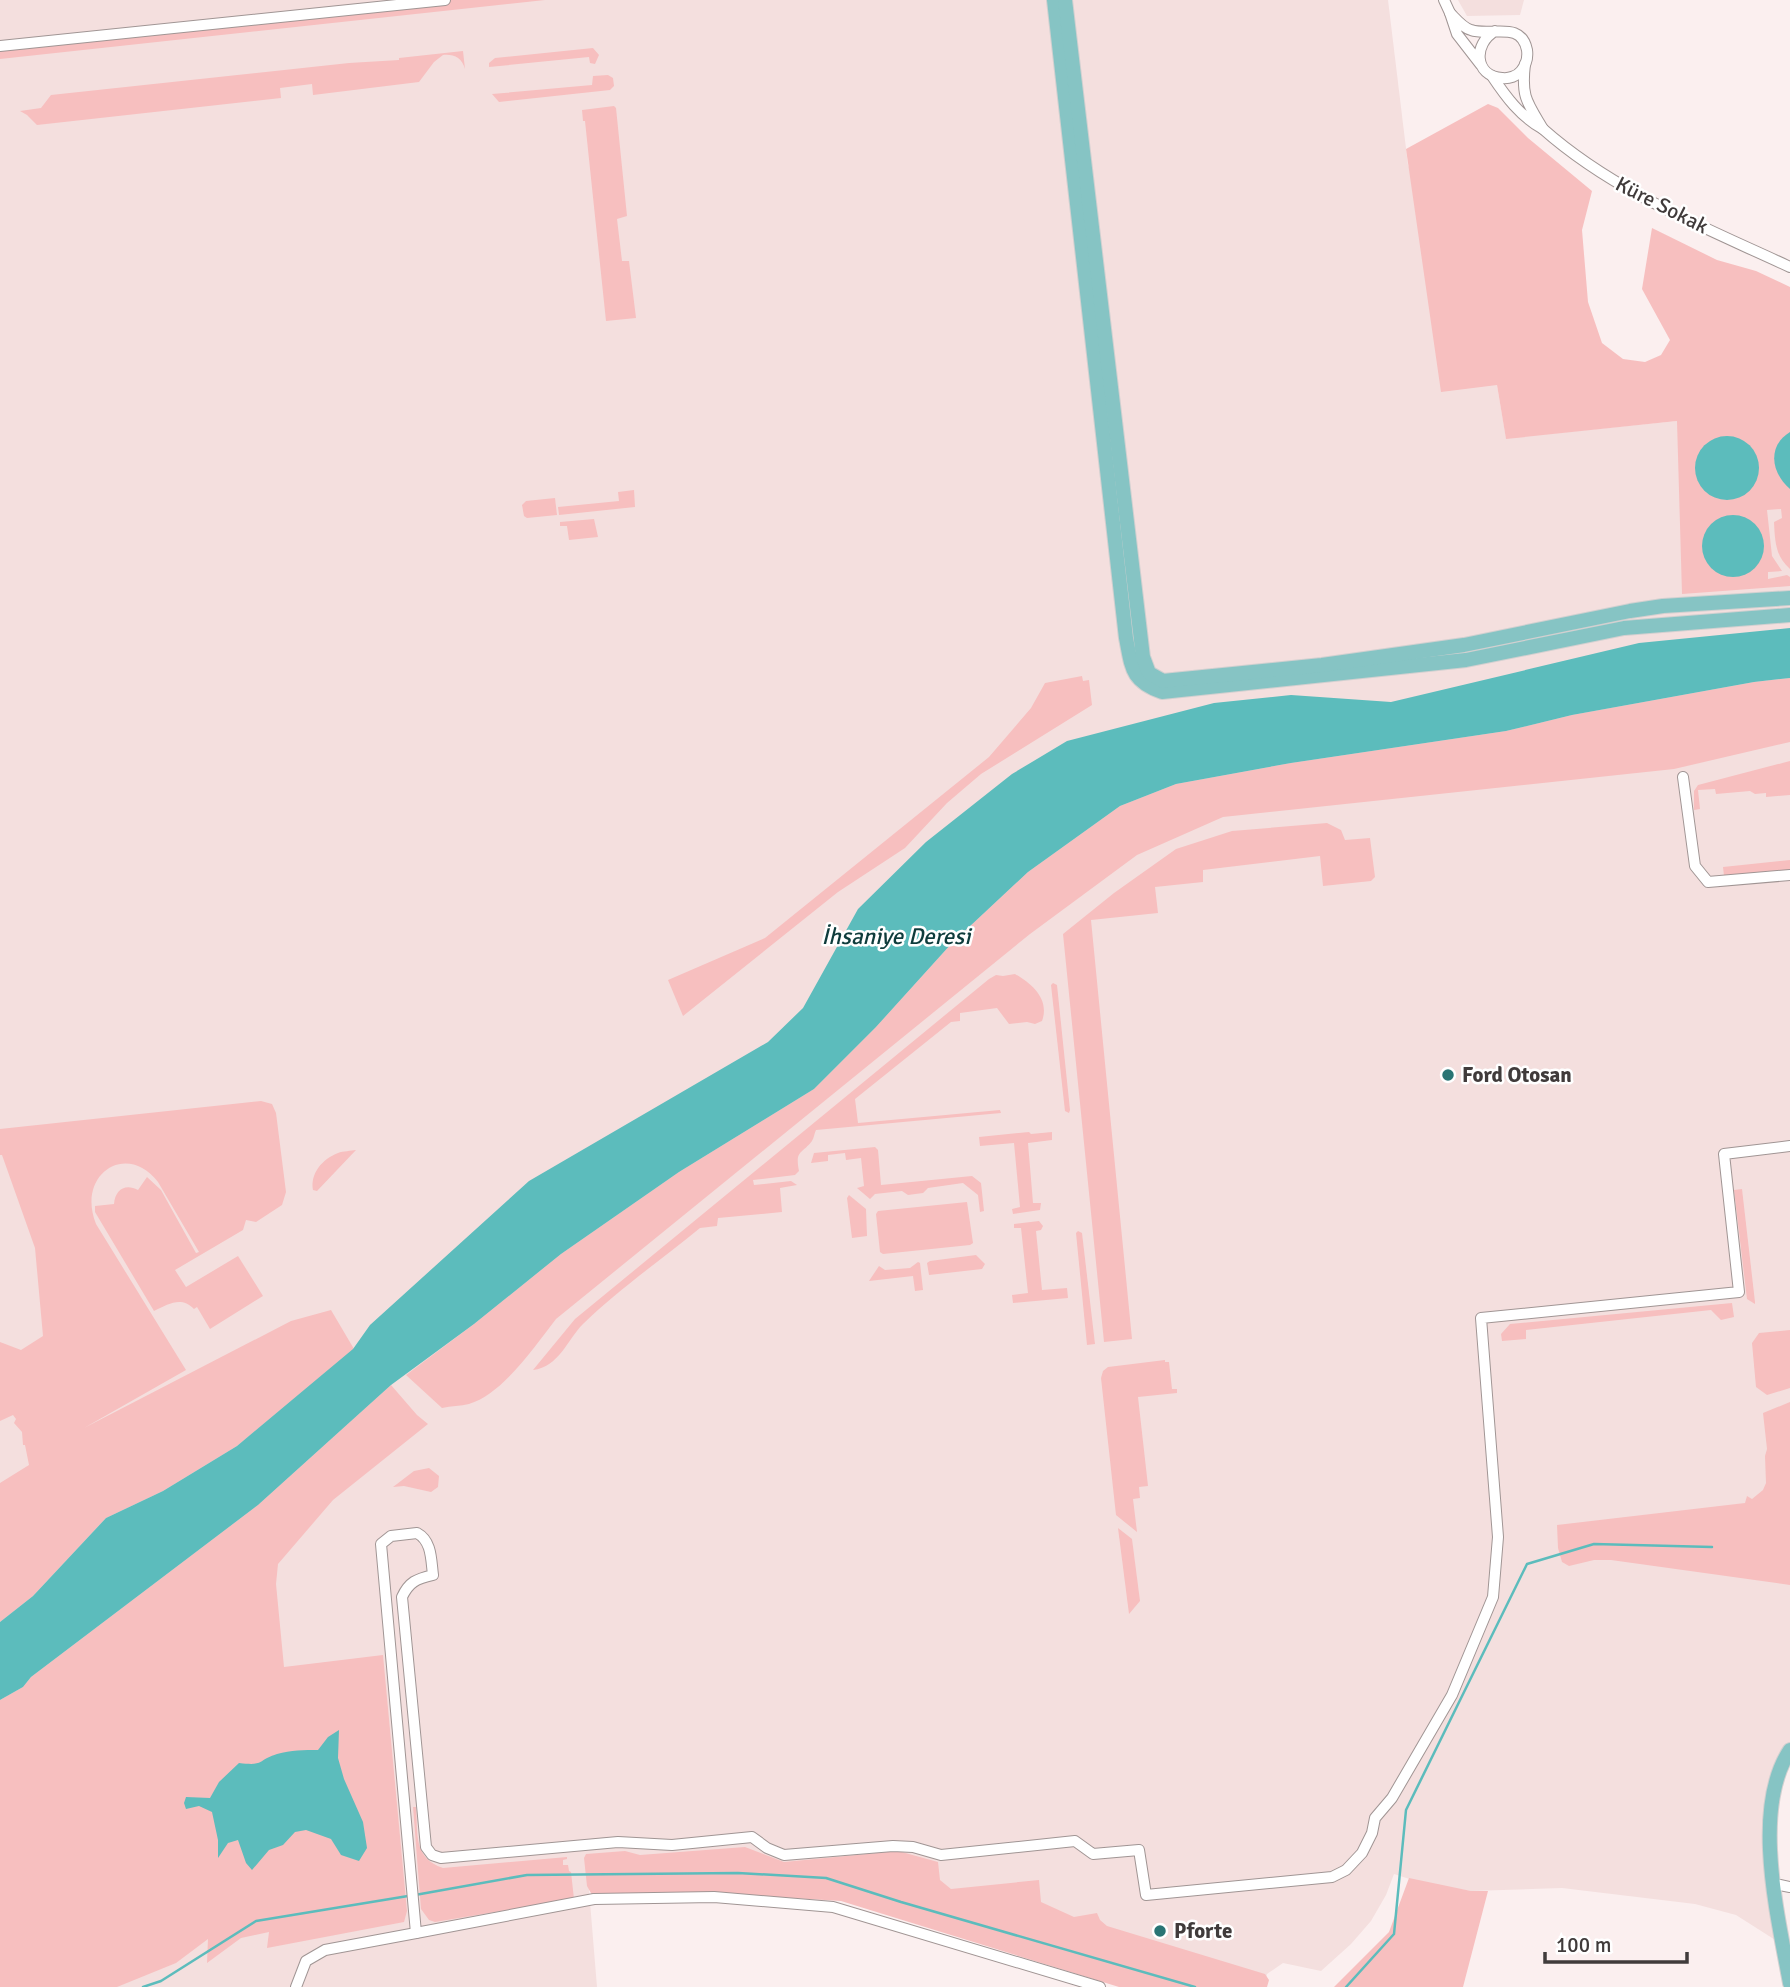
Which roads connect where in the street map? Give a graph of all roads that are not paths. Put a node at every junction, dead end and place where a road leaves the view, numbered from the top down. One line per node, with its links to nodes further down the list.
1 (445, 0): 7 (street)
2 (1054, 0): 14 (main road)
3 (1065, 0): 13 (main road)
4 (1444, 0): 5 (street)
5 (1450, 13): 6 (street); 9 (street)
6 (1495, 31): 8 (street); 9 (street)
7 (0, 46)
8 (1525, 64): 10 (street); 11 (street)
9 (1481, 65): 10 (street)
10 (1492, 76): 11 (street, Küre Sokak)
11 (1543, 129): 12 (street, Küre Sokak)
12 (1790, 267)
13 (1790, 598)
14 (1790, 615)
15 (1683, 777): 16 (street)
16 (1790, 875)
17 (1790, 1146): 21 (street)
18 (1790, 1750): 23 (main road)
19 (1790, 1763): 20 (main road)
20 (1785, 1886): 22 (main road)
21 (416, 1933): 24 (street); 25 (street)
22 (1790, 1947)
23 (1790, 1983)
24 (296, 1987)
25 (1100, 1987)

